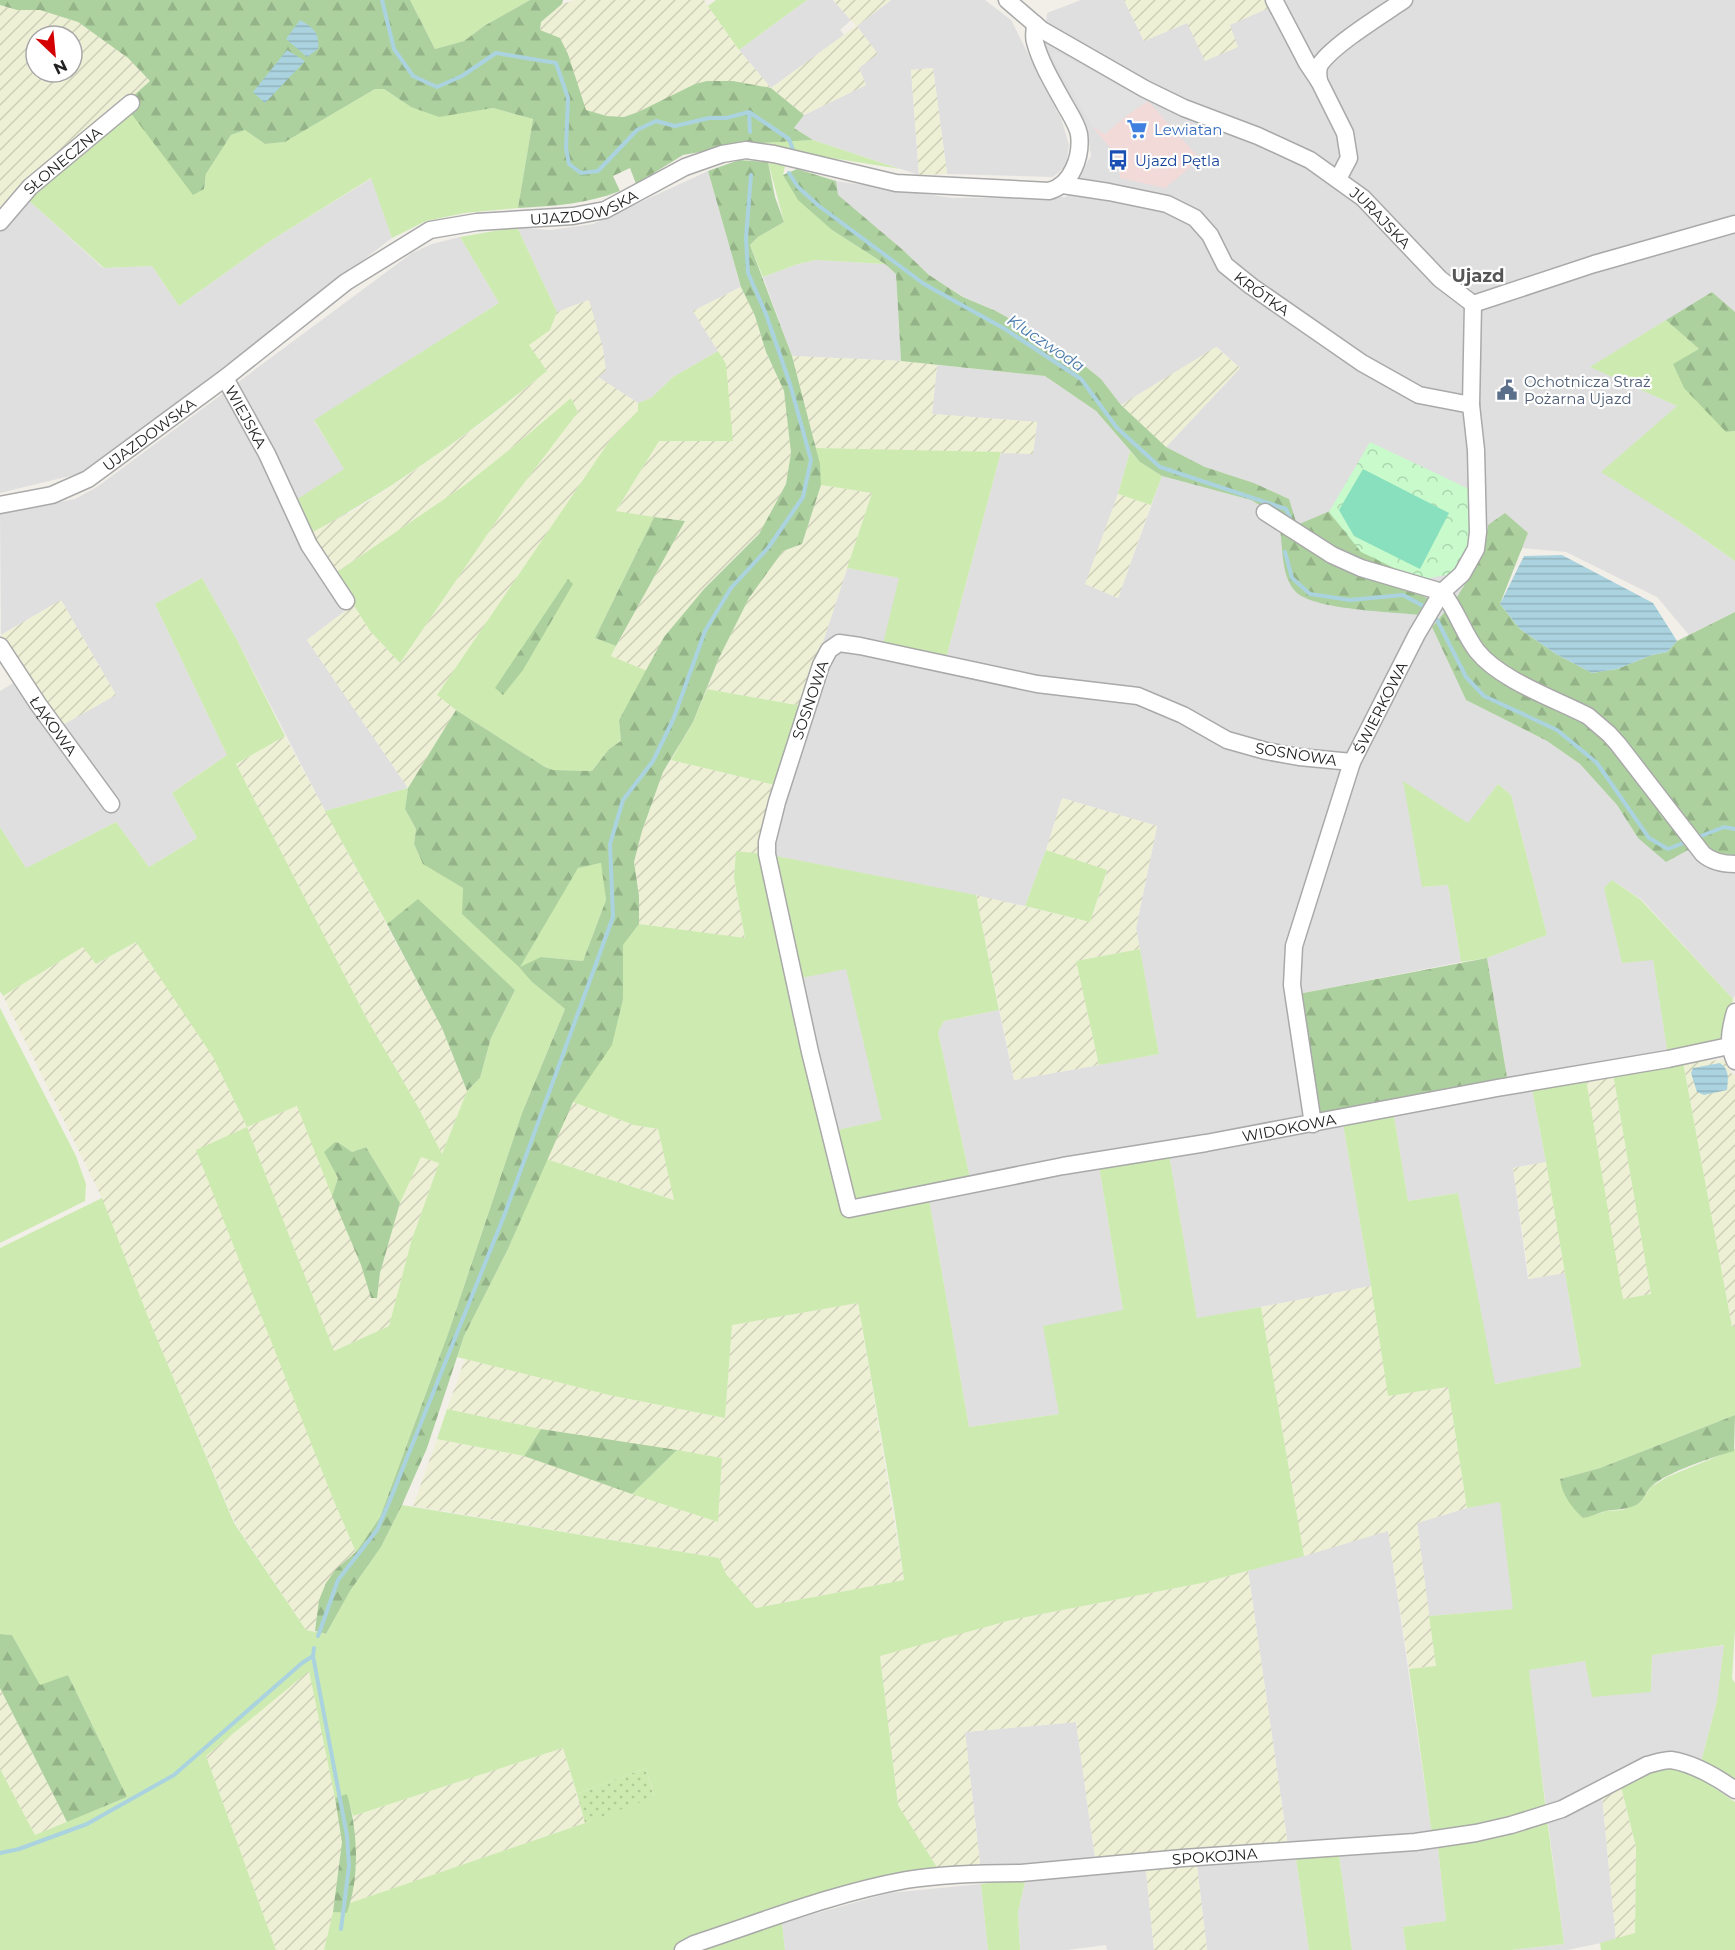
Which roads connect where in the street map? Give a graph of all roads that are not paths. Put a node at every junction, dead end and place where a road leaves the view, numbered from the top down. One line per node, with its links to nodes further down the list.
1 (1007, 0): 4 (street, JURAJSKA)
2 (1274, 0): 5 (street)
3 (1404, 0): 5 (street)
4 (1035, 24): 7 (street, JURAJSKA); 8 (street)
5 (1319, 81): 7 (street)
6 (131, 103): 9 (street, SŁONECZNA)
7 (1338, 179): 11 (street, JURAJSKA)
8 (1063, 185): 12 (street, UJAZDOWSKA); 13 (street, KRÓTKA)
9 (0, 222)
10 (1735, 224): 11 (street)
11 (1473, 304): 13 (street, ŚWIERKOWA)
12 (225, 378): 14 (street, UJAZDOWSKA); 17 (street, WIEJSKA)
13 (1471, 405): 16 (street, ŚWIERKOWA)
14 (0, 505)
15 (1265, 512): 16 (street)
16 (1442, 592): 19 (street, ŚWIERKOWA); 21 (street)
17 (346, 601)
18 (0, 646): 20 (street, ŁĄKOWA)
19 (1352, 762): 24 (street, ŚWIERKOWA); 25 (street, SOSNOWA)
20 (111, 804)
21 (1735, 864)
22 (1735, 1012): 23 (street)
23 (1732, 1053): 24 (street, WIDOKOWA)
24 (1313, 1124): 25 (street, WIDOKOWA)
25 (849, 1209)
26 (1735, 1790): 27 (street, SPOKOJNA)
27 (684, 1950)

